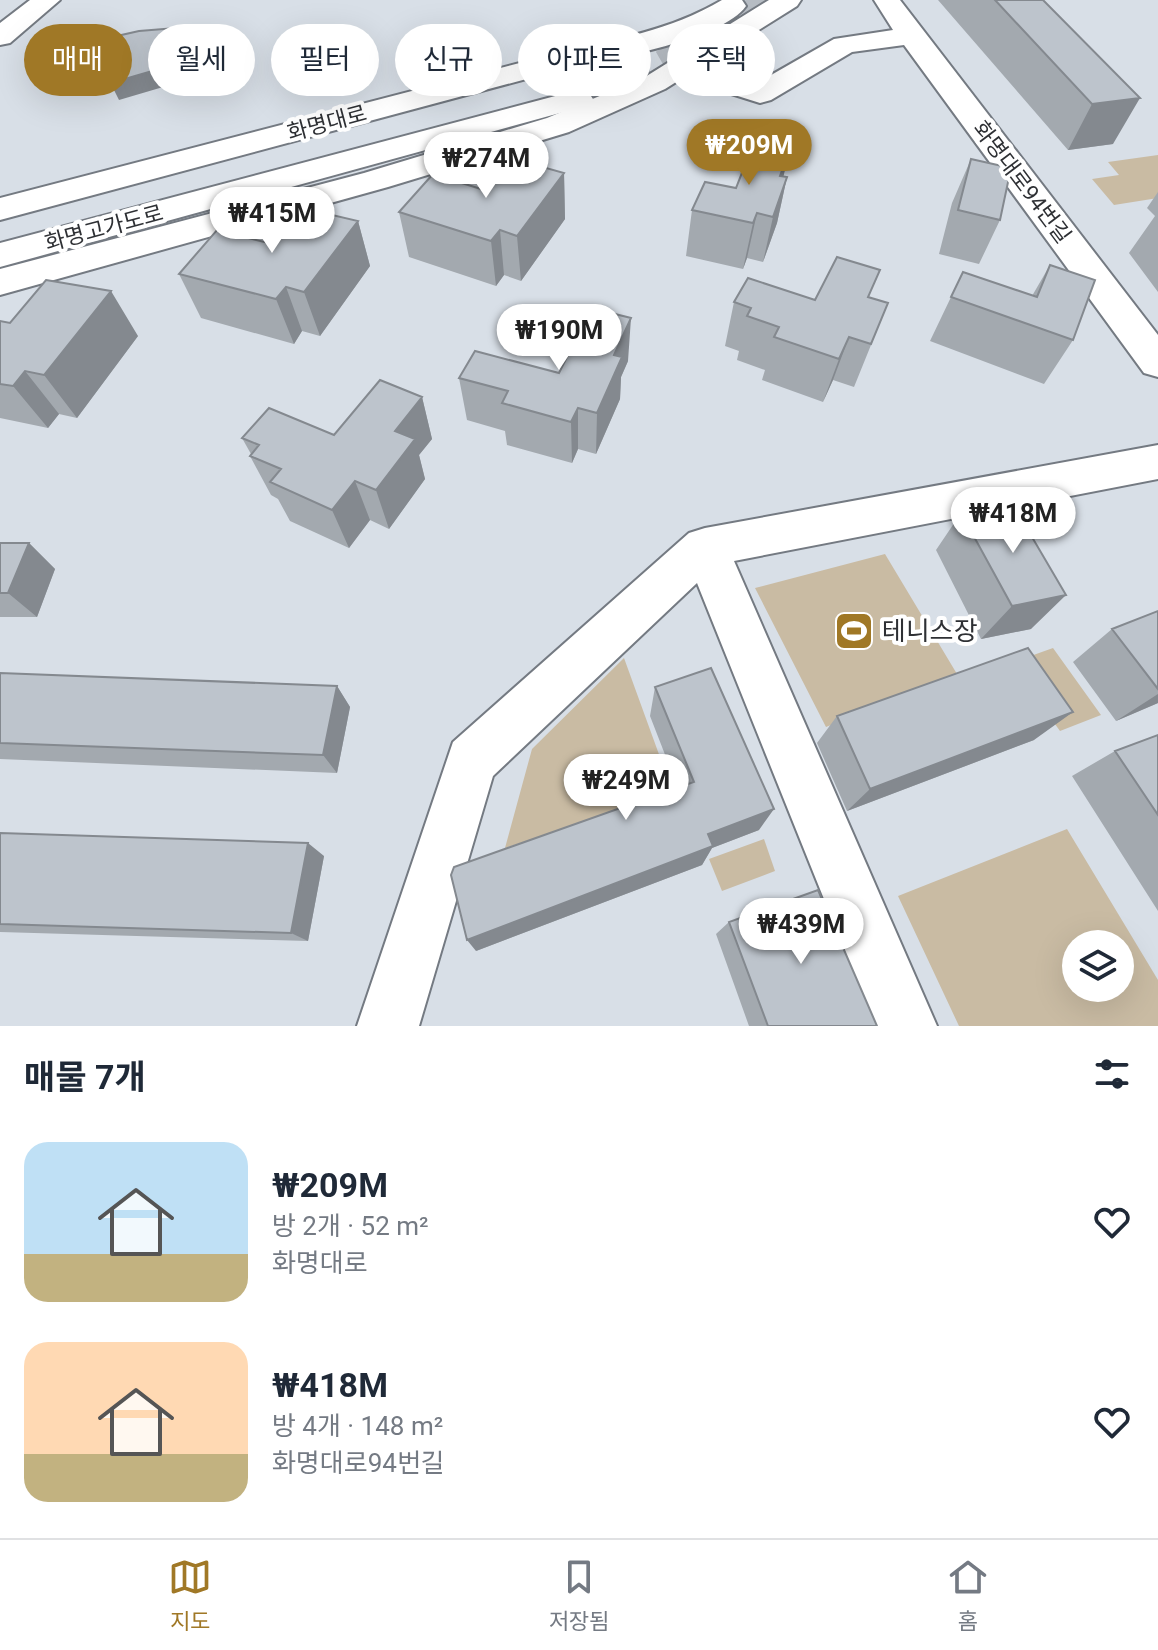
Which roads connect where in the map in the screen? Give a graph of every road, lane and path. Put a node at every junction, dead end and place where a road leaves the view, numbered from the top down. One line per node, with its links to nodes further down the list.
1 (47, 0): 7 (main road)
2 (742, 0): 8 (main road, 화명대로)
3 (788, 0): 5 (main road)
4 (887, 0): 6 (main road, 화명대로94번길)
5 (751, 24)
6 (911, 36): 10 (main road); 23 (main road, 화명대로94번길)
7 (0, 37)
8 (651, 46)
9 (667, 76): 14 (main road)
10 (775, 85)
11 (518, 90): 16 (main road, 화명대로)
12 (529, 96): 15 (main road, 화명고가도로)
13 (624, 96): 14 (main road)
14 (613, 104): 18 (main road)
15 (461, 122): 16 (main road); 17 (main road, 화명고가도로); 18 (main road)
16 (328, 123): 19 (main road, 화명대로)
17 (407, 136): 20 (main road, 화명고가도로); 21 (main road, 화명고가도로)
18 (376, 180): 22 (main road)
19 (0, 209)
20 (0, 233)
21 (0, 255)
22 (0, 282)
23 (1158, 363)
24 (1158, 462): 25 (main road)
25 (705, 547): 26 (main road); 27 (main road)
26 (388, 1026)
27 (906, 1026)

